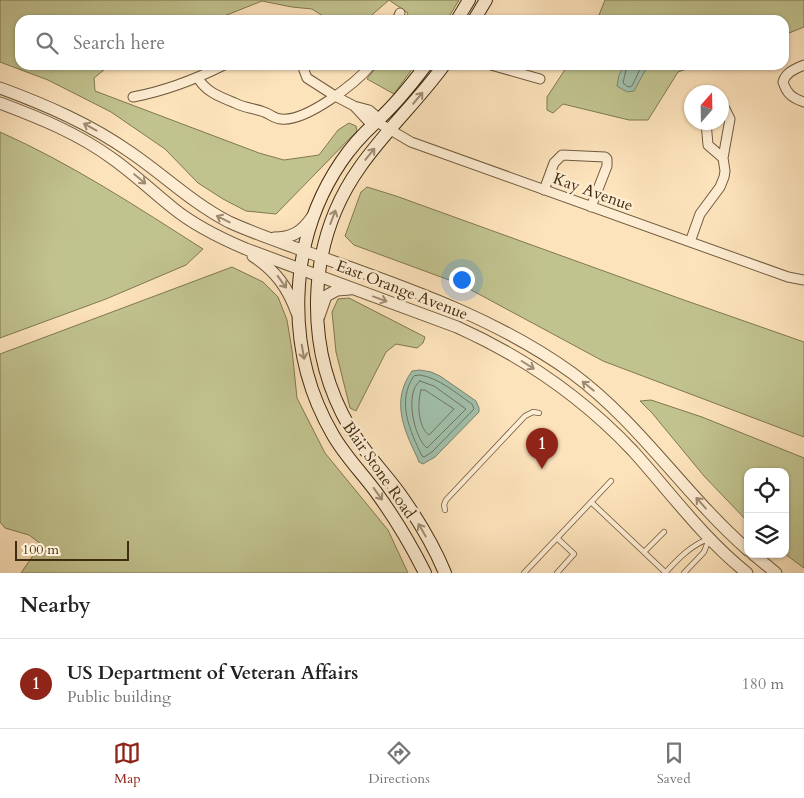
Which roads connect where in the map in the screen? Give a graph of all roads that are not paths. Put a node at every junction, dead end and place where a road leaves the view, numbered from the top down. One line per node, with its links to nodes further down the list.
1 (470, 0): 3 (main road)
2 (486, 0): 4 (main road)
3 (460, 15)
4 (477, 15)
5 (804, 65): 17 (street)
6 (214, 70): 12 (street)
7 (304, 70): 15 (street, Kay Avenue)
8 (365, 70): 15 (street)
9 (422, 70): 19 (main road, Blair Stone Road)
10 (440, 70): 20 (main road, Blair Stone Road, one-way to 10)
11 (508, 70): 13 (street)
12 (198, 78): 15 (street); 16 (street)
13 (540, 79)
14 (0, 88): 27 (street, East Orange Avenue, one-way to 14)
15 (335, 96): 19 (street, Kay Avenue)
16 (133, 97)
17 (804, 102)
18 (0, 103): 28 (street, East Orange Avenue, one-way to 28)
19 (377, 122): 20 (street, Kay Avenue); 25 (main road, Blair Stone Road)
20 (390, 130): 24 (street, Kay Avenue); 31 (main road, Blair Stone Road, one-way to 20)
21 (707, 130): 23 (street)
22 (728, 130): 23 (street)
23 (723, 158): 29 (street)
24 (544, 190): 26 (street, Kay Avenue); 26 (street)
25 (318, 207): 27 (street); 30 (main road, Blair Stone Road)
26 (591, 207): 29 (street, Kay Avenue)
27 (268, 238): 30 (street, East Orange Avenue)
28 (230, 242): 32 (street, East Orange Avenue); 36 (street, one-way to 36)
29 (690, 242): 34 (street, Kay Avenue)
30 (304, 251): 31 (street, East Orange Avenue); 32 (main road, Blair Stone Road)
31 (321, 257): 33 (main road, Blair Stone Road); 42 (street, East Orange Avenue, one-way to 31)
32 (300, 269): 33 (street, East Orange Avenue); 36 (main road, Blair Stone Road)
33 (318, 276): 35 (street, East Orange Avenue); 37 (main road, Blair Stone Road)
34 (804, 280)
35 (356, 290): 37 (street); 45 (street, East Orange Avenue, one-way to 45)
36 (299, 317): 49 (main road, Blair Stone Road, one-way to 49)
37 (318, 325): 50 (main road, Blair Stone Road, one-way to 37)
38 (539, 414): 41 (lane)
39 (611, 482): 40 (lane)
40 (591, 502): 44 (lane); 47 (lane)
41 (445, 510)
42 (722, 526): 45 (street); 46 (street, East Orange Avenue)
43 (664, 532): 47 (lane)
44 (557, 538): 51 (lane); 52 (lane)
45 (710, 538): 53 (lane); 54 (lane); 55 (street, East Orange Avenue)
46 (744, 546)
47 (644, 552): 53 (lane)
48 (758, 558): 56 (street)
49 (425, 573)
50 (445, 573)
51 (524, 573)
52 (557, 573)
53 (666, 573)
54 (684, 573)
55 (747, 573)
56 (776, 573)

